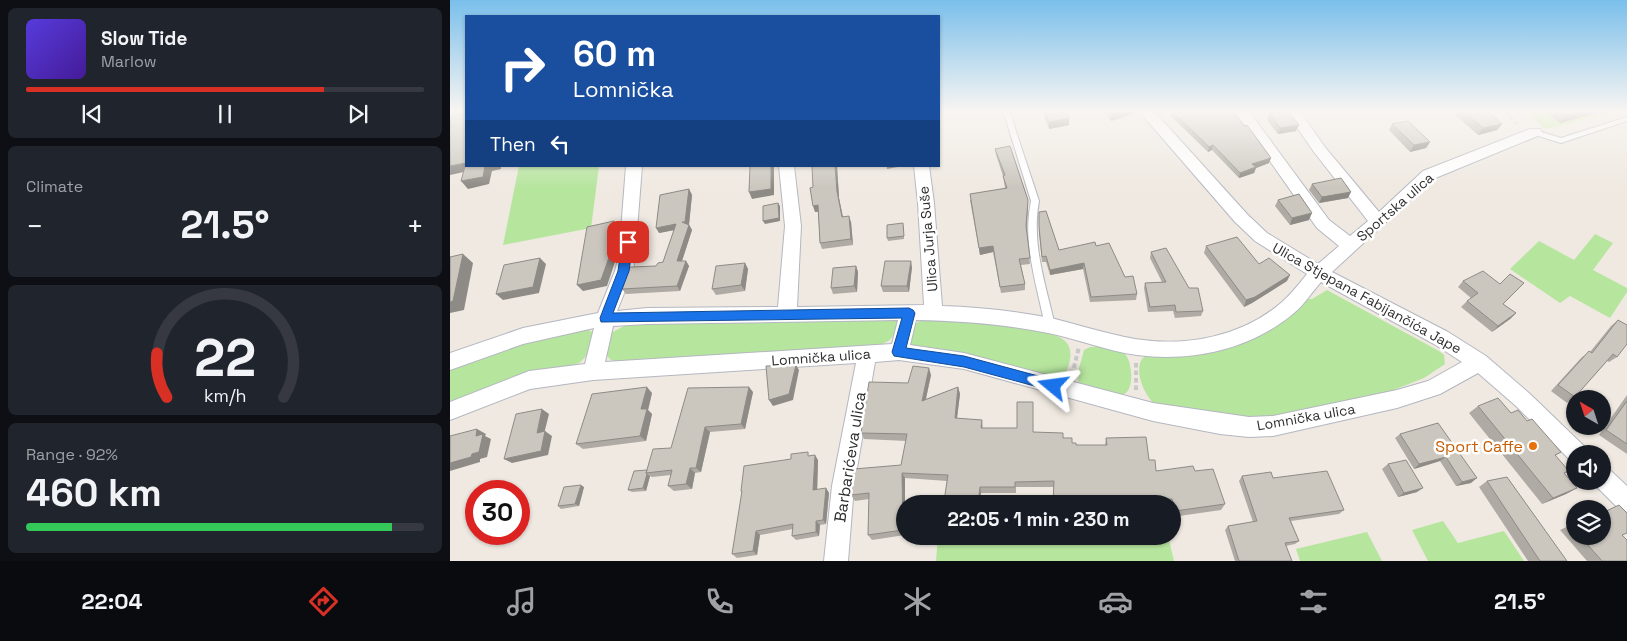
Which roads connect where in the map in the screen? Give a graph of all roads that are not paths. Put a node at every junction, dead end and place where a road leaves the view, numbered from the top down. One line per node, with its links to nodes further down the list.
1 (1014, 136): 18 (lane)
2 (1168, 136): 13 (street, Ulica Stjepana Fabijančića Jape)
3 (1259, 136): 12 (street)
4 (1310, 136): 11 (street)
5 (1523, 136): 11 (street, Sportska ulica)
6 (1545, 136): 7 (lane)
7 (1572, 136)
8 (634, 167): 17 (street)
9 (786, 167): 16 (street)
10 (921, 167): 15 (street, Ulica Jurja Suše)
11 (1378, 222): 12 (street, Sportska ulica)
12 (1350, 246): 13 (street, Sportska ulica)
13 (1319, 272): 18 (street); 22 (street, Ulica Stjepana Fabijančića Jape)
14 (909, 313): 15 (street); 16 (street); 19 (street)
15 (933, 313): 18 (street)
16 (787, 314): 17 (street)
17 (606, 318): 21 (street); 23 (street)
18 (1050, 326)
19 (899, 352): 20 (street, Lomnička ulica); 22 (street, Lomnička ulica)
20 (867, 354): 23 (street, Lomnička ulica); 28 (street, Barbarićeva ulica)
21 (450, 362)
22 (1479, 362): 25 (street, Ulica Stjepana Fabijančića Jape)
23 (593, 371): 24 (street, Lomnička ulica)
24 (450, 411)
25 (1569, 445)
26 (1611, 486): 27 (street)
27 (1627, 501)
28 (836, 561)

